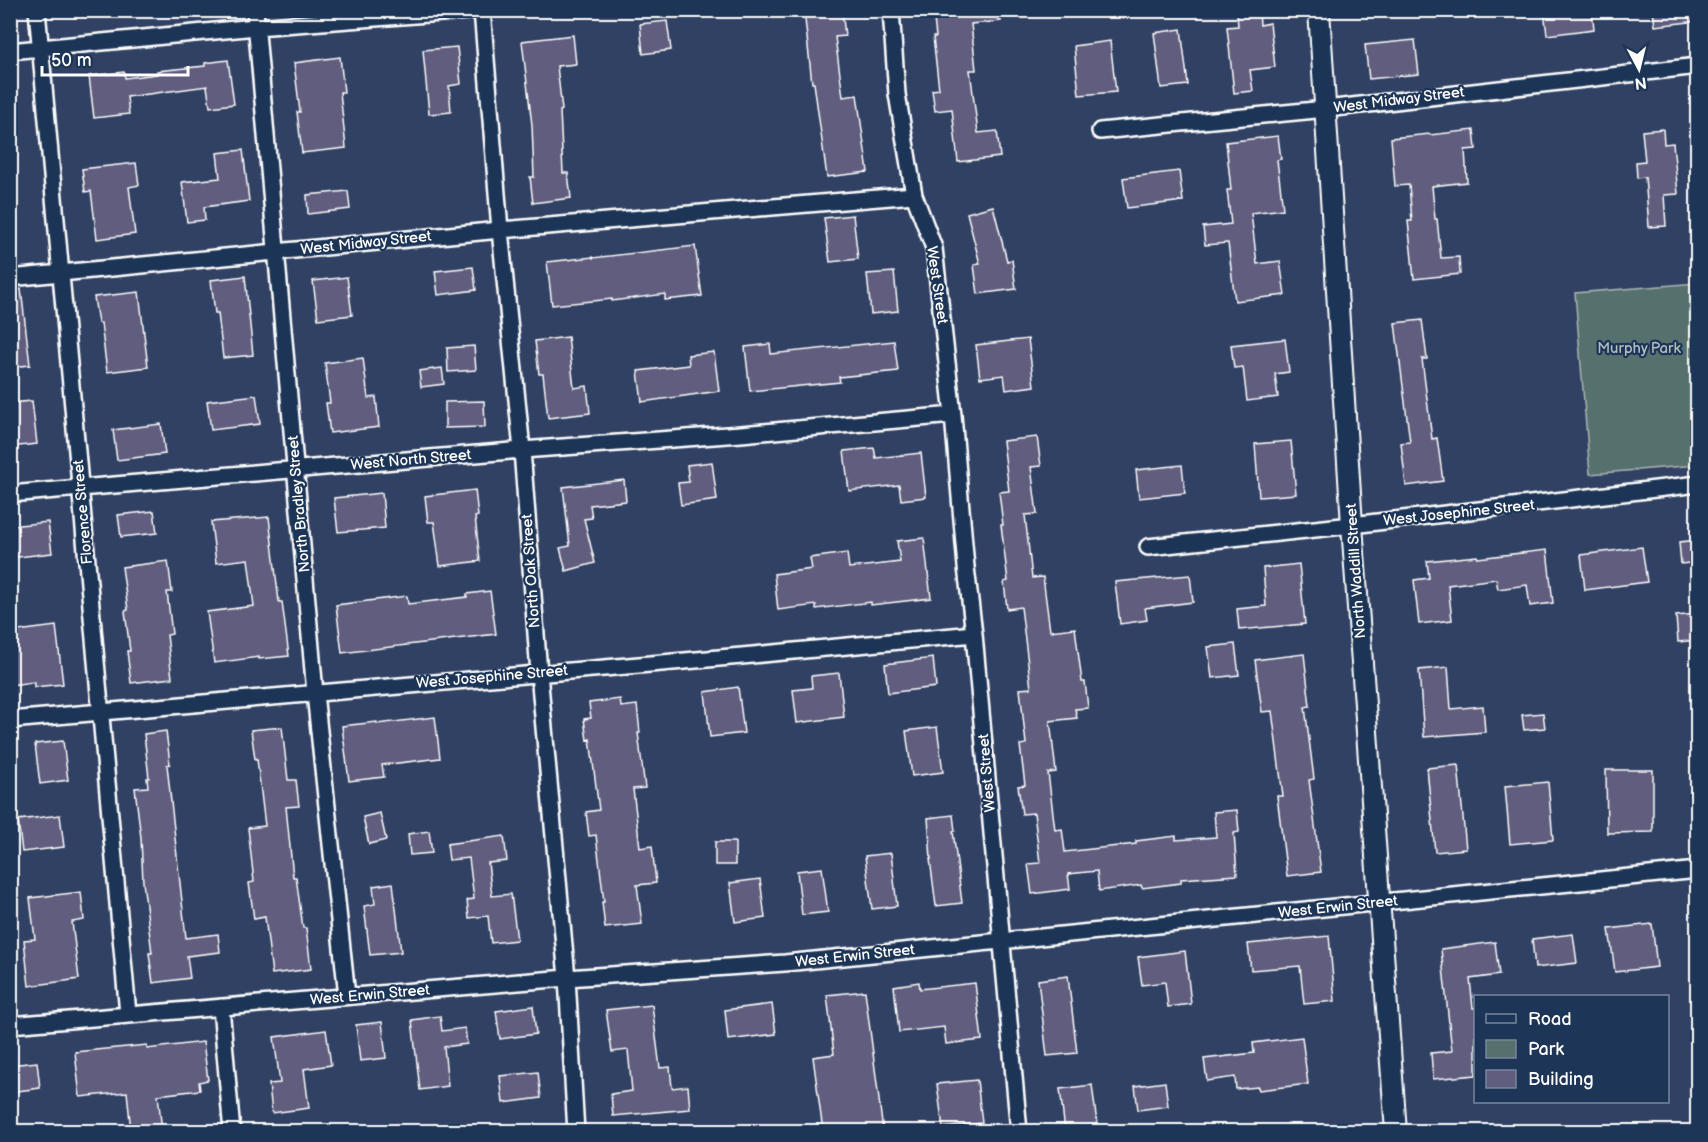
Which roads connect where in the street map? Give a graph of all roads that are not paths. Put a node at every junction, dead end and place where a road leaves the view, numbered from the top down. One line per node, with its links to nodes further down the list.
1 (38, 10): 7 (street, Florence Street)
2 (255, 10): 6 (street, North Bradley Street)
3 (482, 10): 6 (street); 13 (street, North Oak Street)
4 (891, 10): 12 (street, West Street)
5 (1319, 10): 10 (street, North Waddill Street)
6 (256, 27): 7 (street); 14 (street, North Bradley Street)
7 (41, 48): 8 (street); 15 (street, Florence Street)
8 (10, 51)
9 (1698, 66): 10 (street, West Midway Street)
10 (1326, 109): 11 (street, West Midway Street); 23 (street, North Waddill Street)
11 (1100, 131)
12 (914, 195): 13 (street, West Midway Street); 17 (street, West Street)
13 (500, 230): 14 (street, West Midway Street); 18 (street, North Oak Street)
14 (276, 252): 15 (street, West Midway Street); 19 (street, North Bradley Street)
15 (61, 273): 16 (street, West Midway Street); 21 (street, Florence Street)
16 (10, 278)
17 (953, 414): 18 (street, West North Street); 25 (street, West Street)
18 (522, 450): 19 (street, West North Street); 26 (street, North Oak Street)
19 (296, 470): 21 (street, West North Street); 27 (street, North Bradley Street)
20 (1698, 484): 23 (street, West Josephine Street)
21 (81, 489): 22 (street, West North Street); 28 (street, Florence Street)
22 (10, 494)
23 (1352, 525): 24 (street, West Josephine Street); 31 (street, North Waddill Street)
24 (1148, 547)
25 (974, 634): 26 (street, West Josephine Street); 32 (street, West Street)
26 (539, 673): 27 (street, West Josephine Street); 33 (street, North Oak Street)
27 (315, 693): 28 (street, West Josephine Street); 34 (street, North Bradley Street)
28 (101, 712): 29 (street, West Josephine Street); 36 (street, Florence Street)
29 (10, 720)
30 (1698, 870): 31 (street, West Erwin Street)
31 (1380, 902): 32 (street, West Erwin Street); 41 (street, North Waddill Street)
32 (1003, 941): 33 (street, West Erwin Street); 40 (street, West Street)
33 (567, 978): 34 (street, West Erwin Street); 39 (street, North Oak Street)
34 (347, 996): 35 (street, West Erwin Street)
35 (221, 1007): 36 (street, West Erwin Street); 38 (street)
36 (128, 1014): 37 (street, West Erwin Street)
37 (10, 1025)
38 (232, 1131)
39 (576, 1131)
40 (1019, 1131)
41 (1396, 1131)

